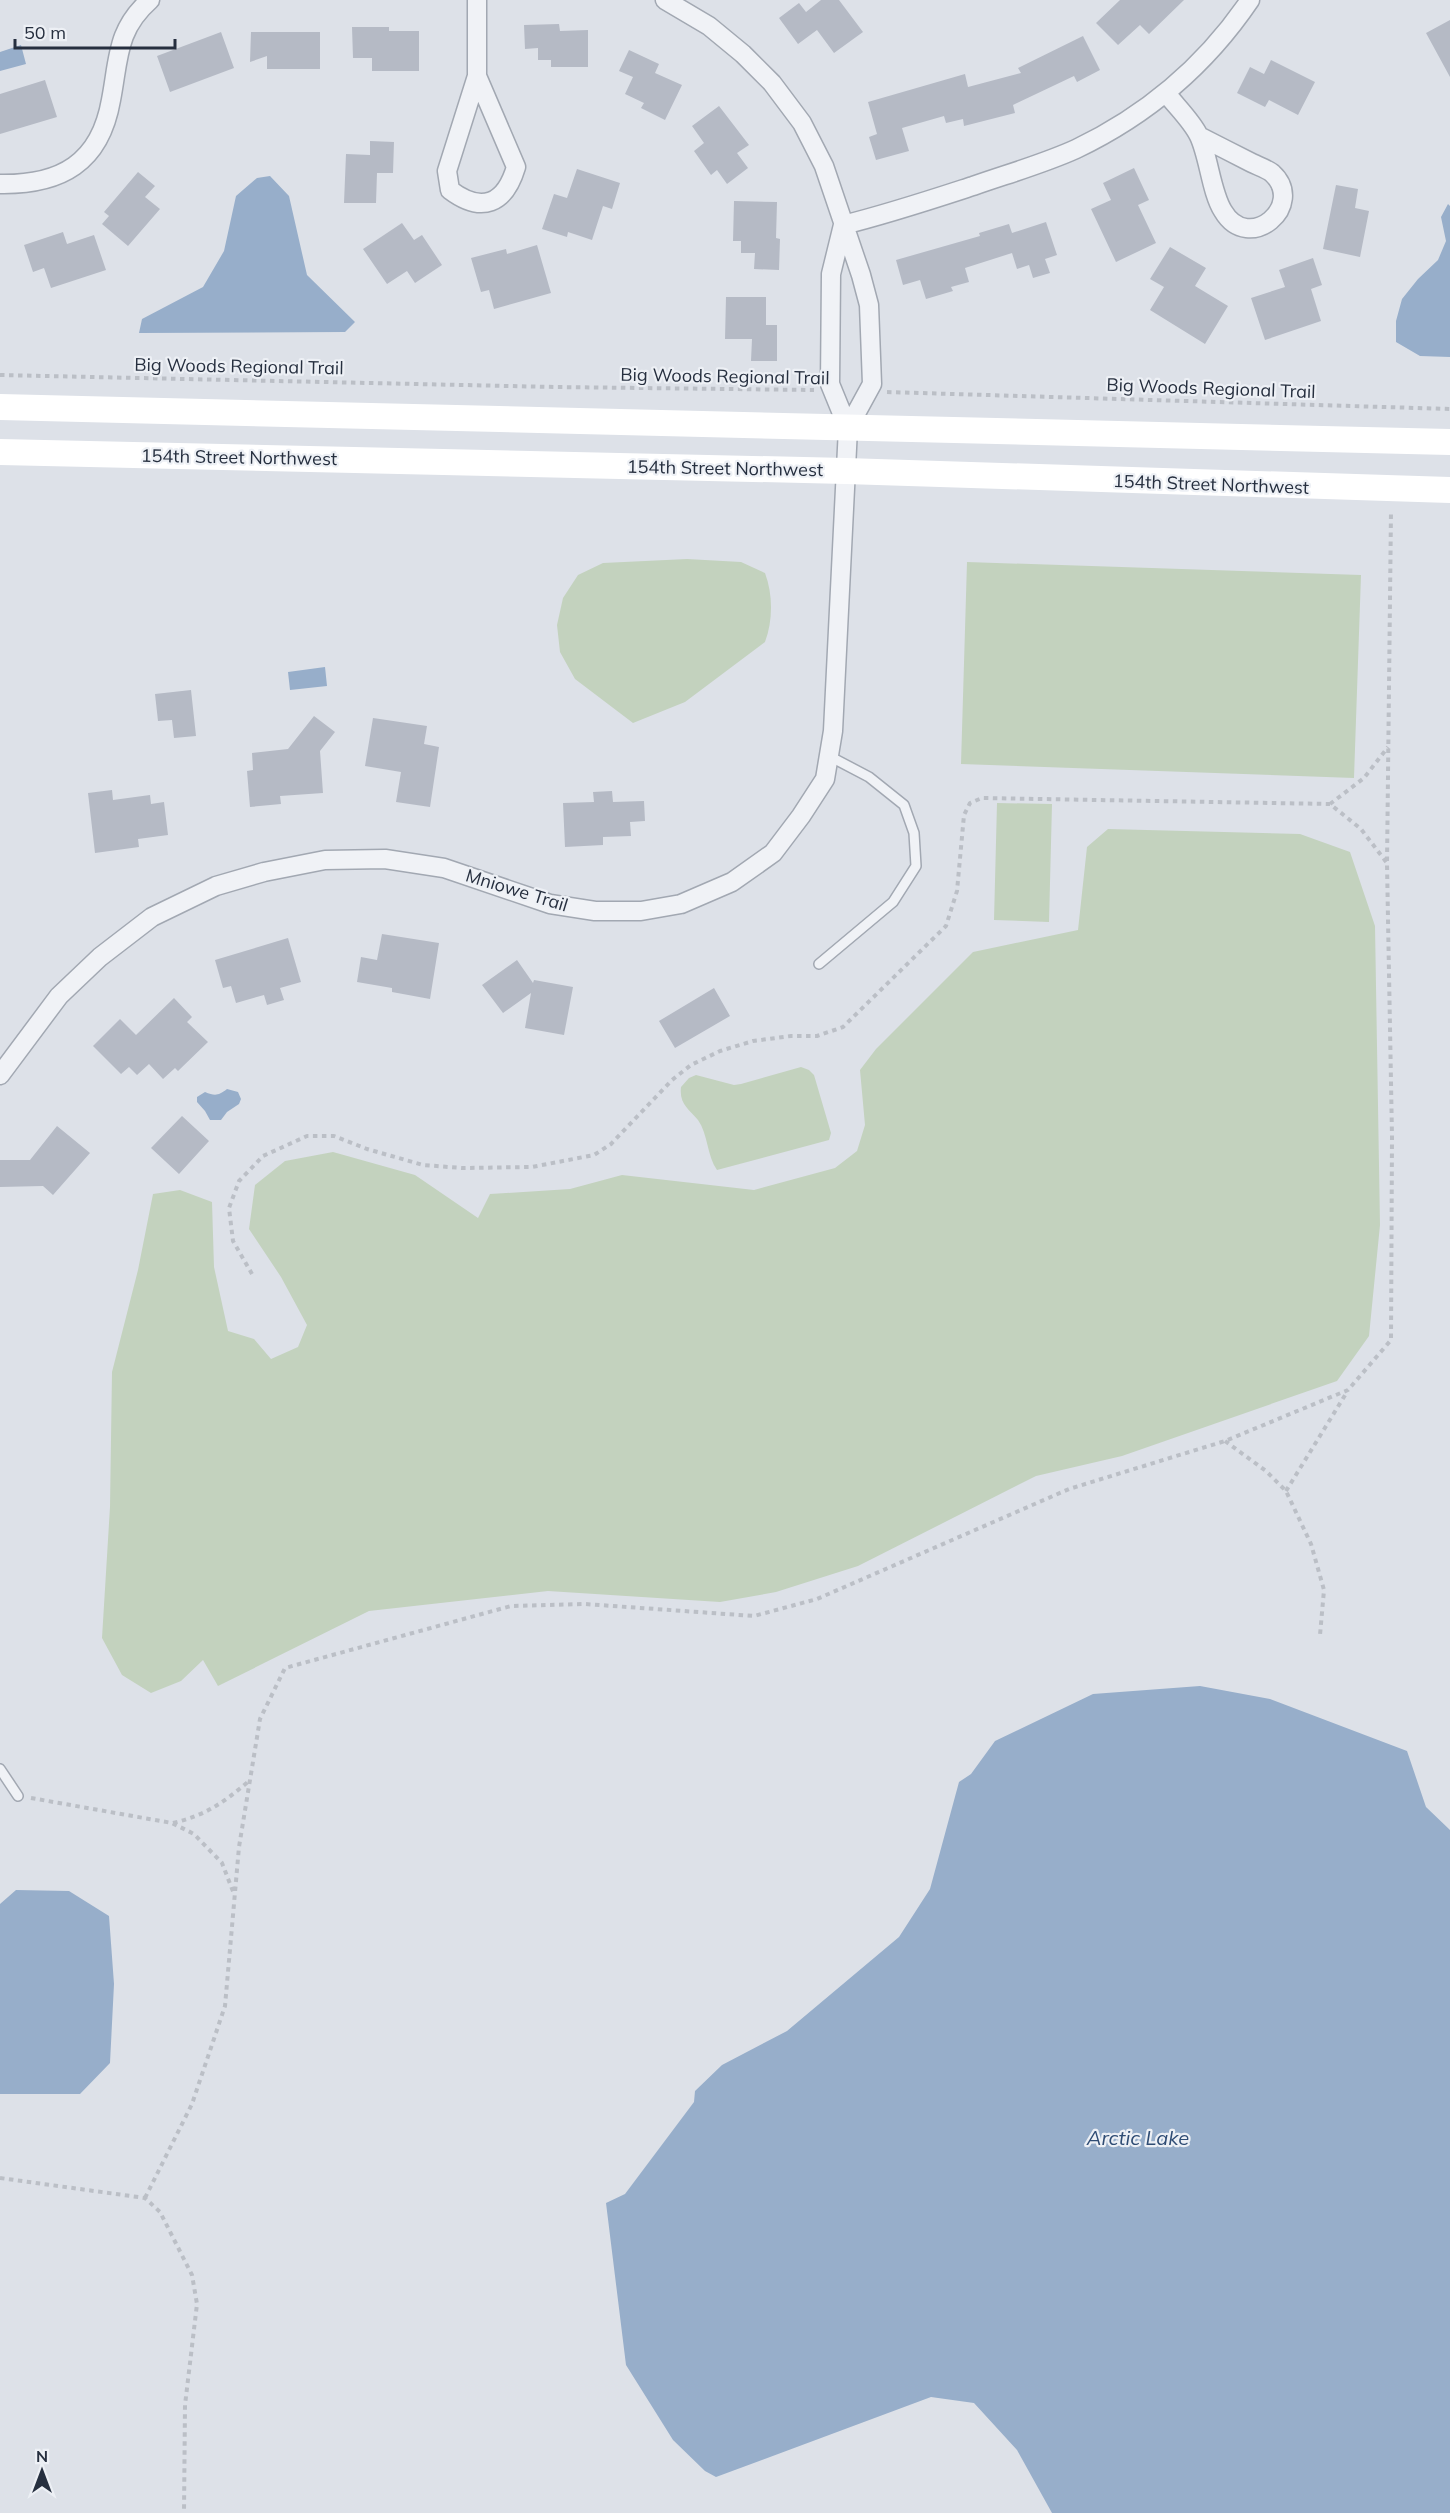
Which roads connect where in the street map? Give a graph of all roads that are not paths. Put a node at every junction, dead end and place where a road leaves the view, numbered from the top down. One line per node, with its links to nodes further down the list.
1 (150, 0): 8 (street)
2 (477, 0): 5 (street)
3 (665, 0): 9 (street)
4 (1250, 0): 6 (street)
5 (477, 76): 5 (street)
6 (1166, 93): 7 (street); 9 (street)
7 (1199, 136): 7 (street)
8 (0, 184)
9 (843, 225): 11 (street); 11 (street)
10 (0, 407): 11 (street)
11 (848, 428): 12 (street); 14 (street, Mniowe Trail)
12 (1450, 442)
13 (0, 452): 14 (street, 154th Street Northwest)
14 (846, 471): 15 (street, 154th Street Northwest); 16 (street, Mniowe Trail)
15 (1450, 490)
16 (829, 756): 17 (lane); 18 (street, Mniowe Trail)
17 (819, 964)
18 (0, 1075)
19 (0, 1769): 20 (lane)
20 (18, 1796)

